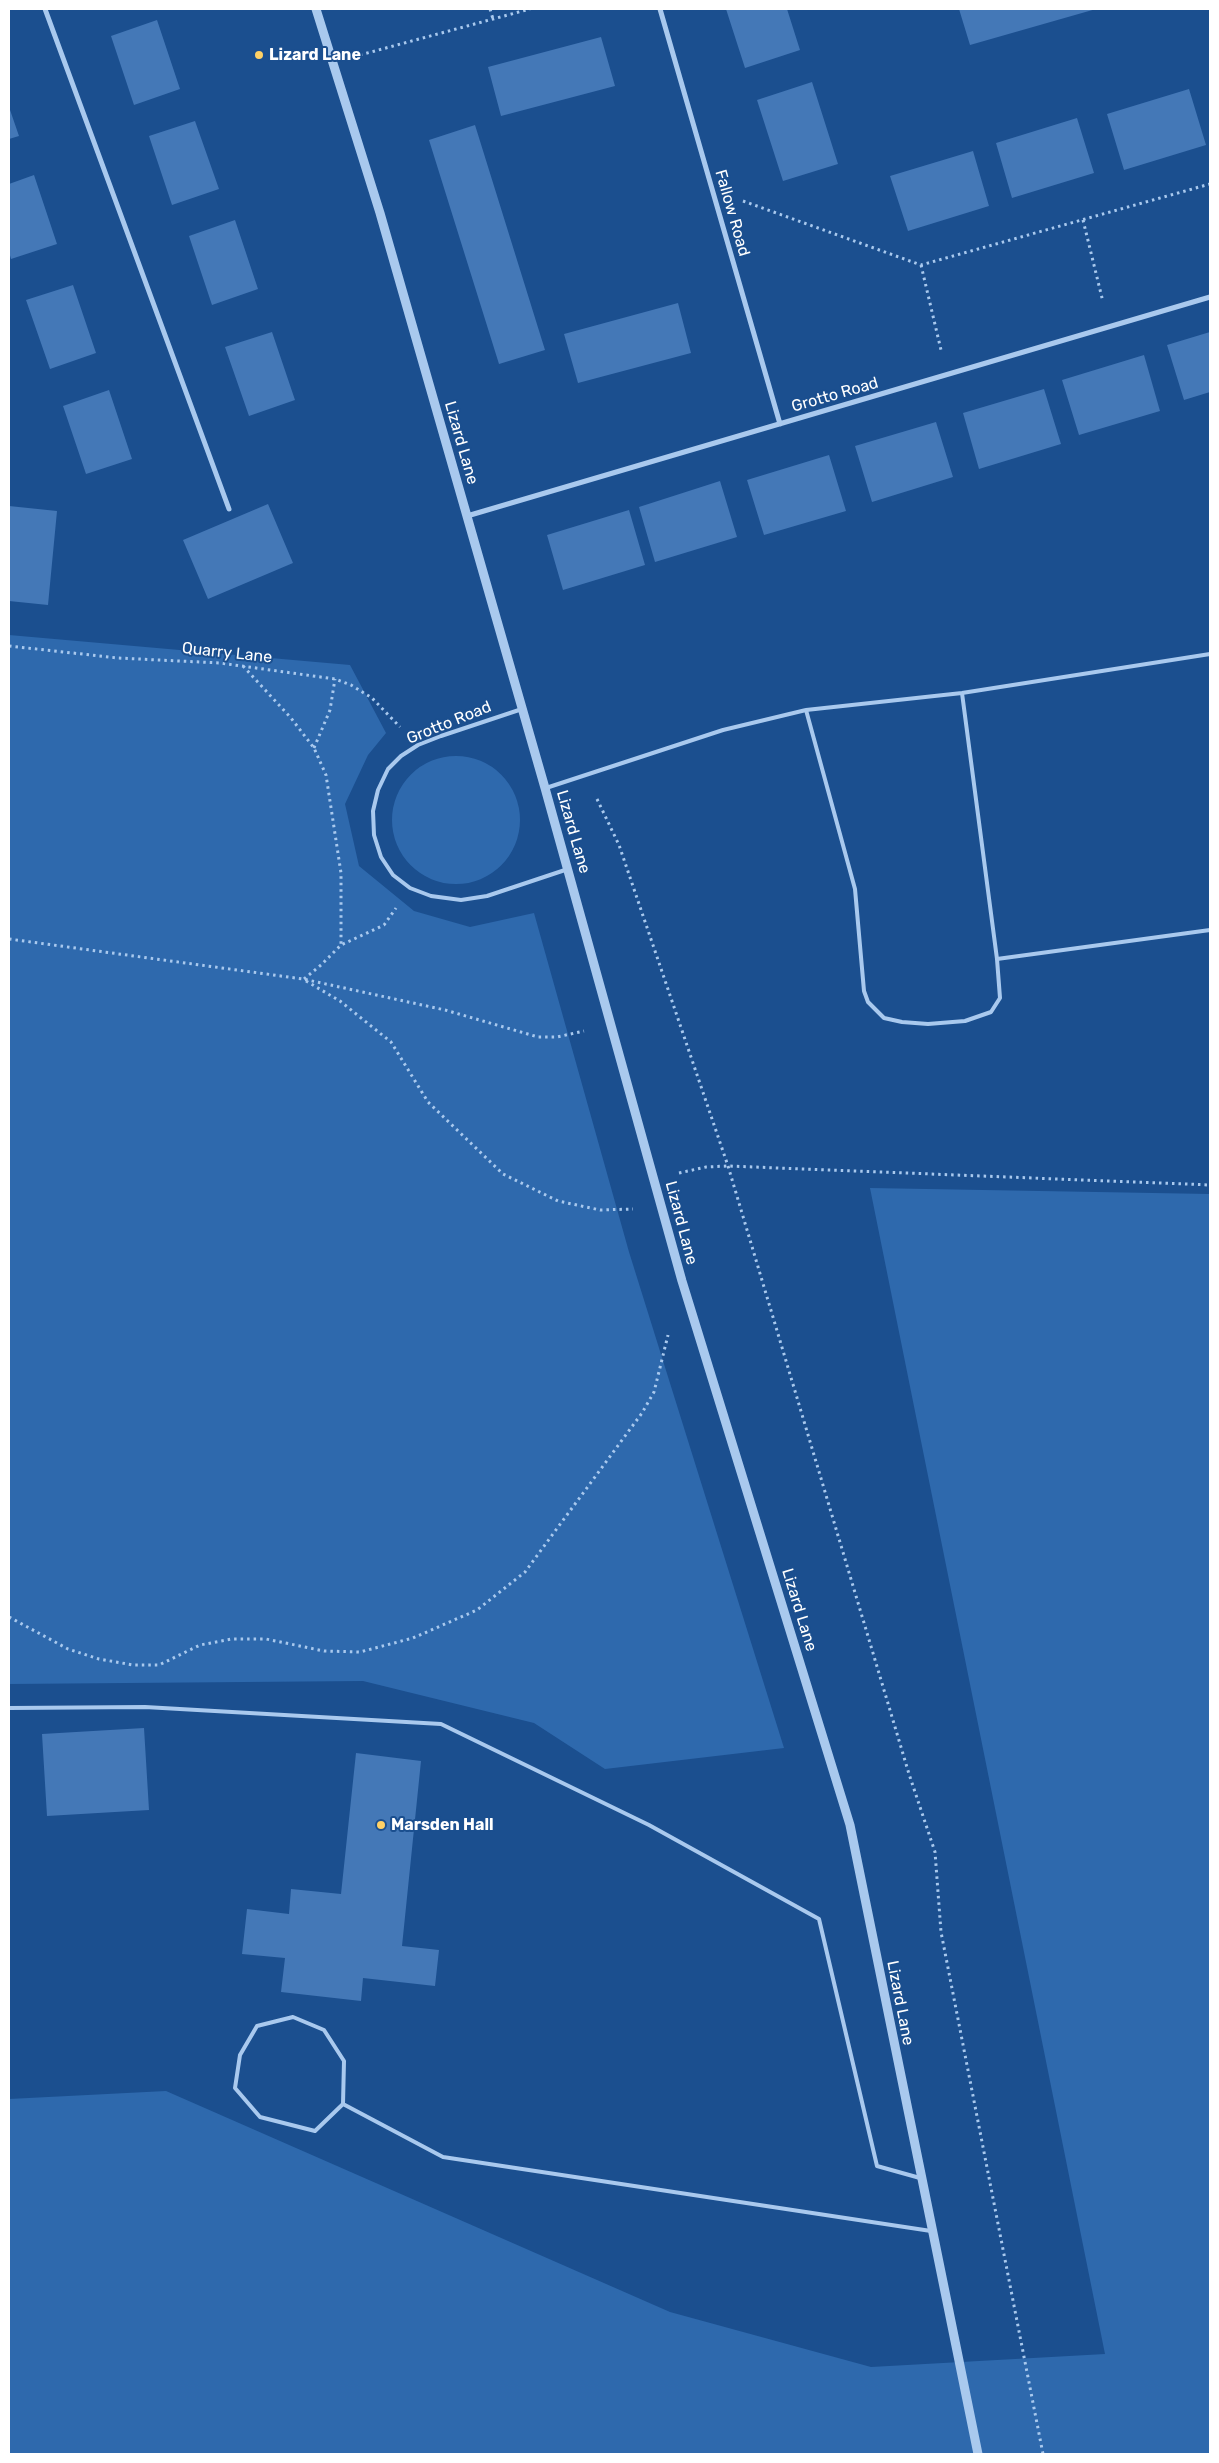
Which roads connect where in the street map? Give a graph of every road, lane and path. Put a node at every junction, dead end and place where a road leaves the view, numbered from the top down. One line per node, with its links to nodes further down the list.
1 (45, 9): 16 (street)
2 (316, 9): 7 (street, Lizard Lane)
3 (490, 9): 6 (path)
4 (530, 9): 6 (path)
5 (660, 9): 9 (street, Fallow Road)
6 (493, 19): 7 (path)
7 (333, 63): 17 (street, Lizard Lane)
8 (1210, 184): 10 (path)
9 (712, 190): 11 (path); 15 (street, Fallow Road)
10 (1083, 220): 11 (path); 13 (path)
11 (921, 265): 14 (path)
12 (1210, 298): 13 (street, Grotto Road)
13 (1109, 327): 14 (street, Grotto Road)
14 (947, 375): 15 (street, Grotto Road)
15 (780, 424): 17 (street, Grotto Road)
16 (229, 509)
17 (467, 516): 23 (street, Lizard Lane)
18 (9, 646): 20 (path, Quarry Lane)
19 (1210, 654): 22 (lane)
20 (243, 666): 21 (path, Quarry Lane); 26 (path)
21 (335, 679): 25 (path, Quarry Lane); 26 (path)
22 (962, 693): 24 (lane); 34 (lane)
23 (522, 708): 25 (lane, Grotto Road); 28 (street, Lizard Lane)
24 (806, 710): 27 (lane); 34 (lane)
25 (418, 745): 30 (lane, Grotto Road)
26 (314, 748): 33 (path)
27 (586, 775): 28 (lane); 37 (path)
28 (545, 788): 29 (street, Lizard Lane)
29 (568, 869): 30 (lane, Grotto Road); 36 (street, Lizard Lane)
30 (410, 888): 33 (path)
31 (1210, 930): 34 (lane)
32 (9, 939): 35 (path)
33 (341, 945): 35 (path)
34 (997, 959)
35 (303, 979): 36 (path); 40 (path)
36 (611, 1025): 38 (street, Lizard Lane)
37 (728, 1166): 38 (path); 39 (path); 48 (path)
38 (654, 1178): 40 (street, Lizard Lane)
39 (1210, 1186)
40 (662, 1208): 45 (street, Lizard Lane)
41 (671, 1326): 42 (path)
42 (9, 1617)
43 (9, 1708): 45 (lane)
44 (344, 2104): 44 (lane); 46 (lane)
45 (920, 2178): 46 (street, Lizard Lane)
46 (931, 2231): 47 (street, Lizard Lane)
47 (978, 2454)
48 (1043, 2454)

